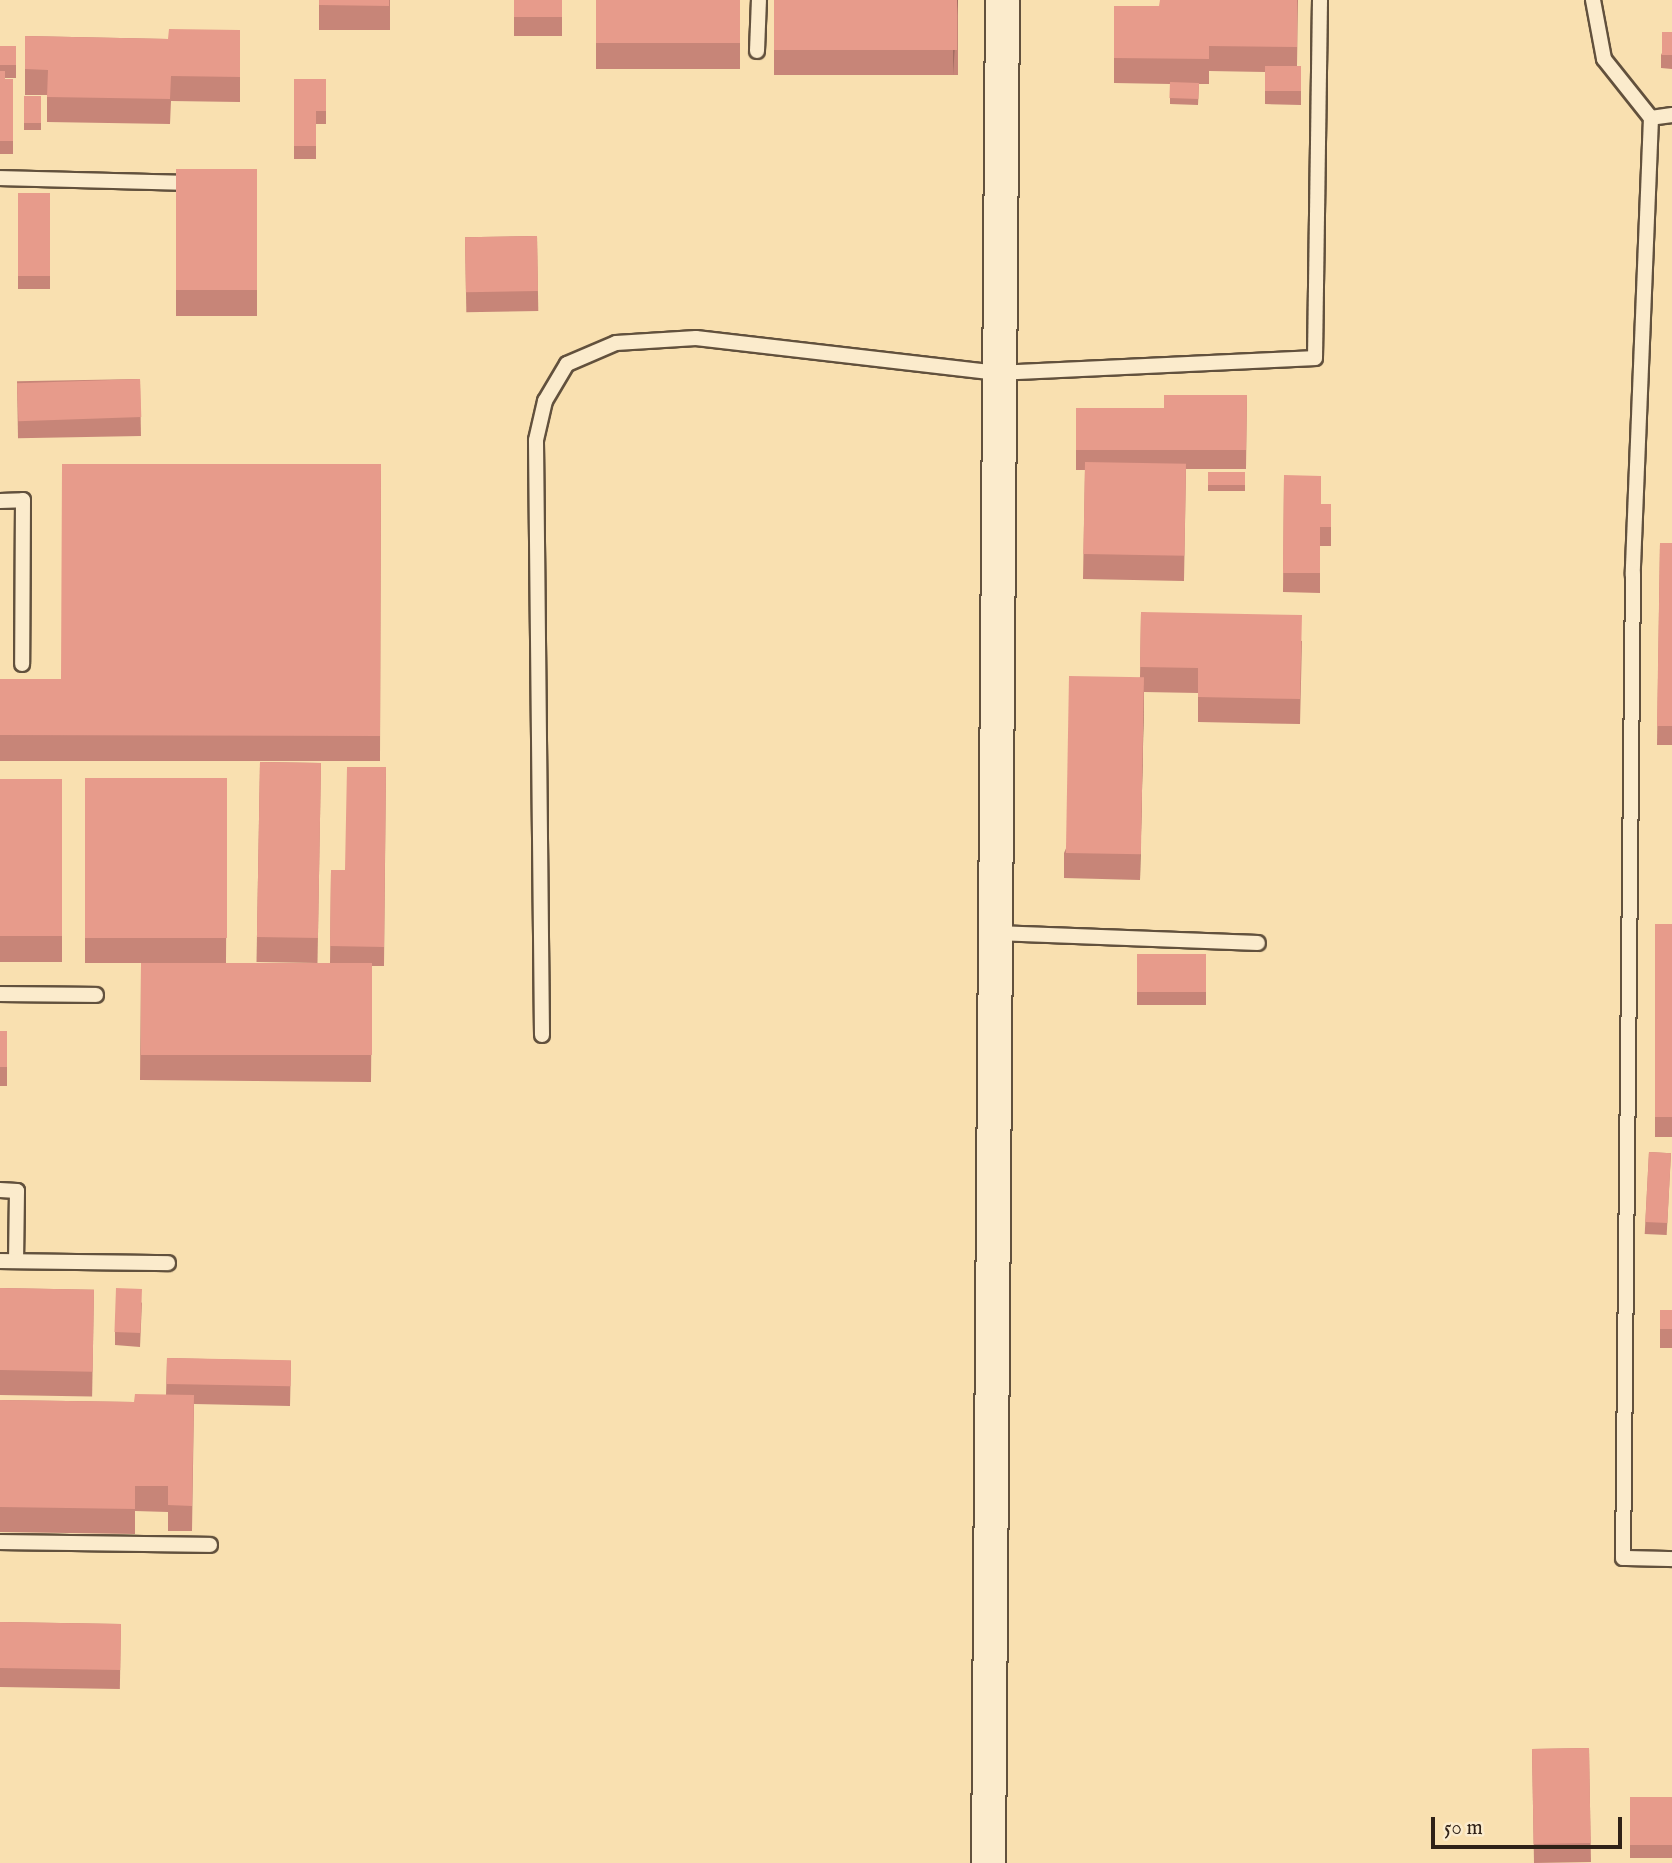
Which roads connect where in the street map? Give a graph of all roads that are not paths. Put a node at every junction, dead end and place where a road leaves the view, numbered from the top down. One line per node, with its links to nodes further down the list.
1 (759, 0): 5 (lane)
2 (1002, 0): 10 (street)
3 (1320, 0): 10 (lane)
4 (1593, 0): 7 (lane)
5 (757, 51)
6 (1672, 115): 7 (lane)
7 (1651, 118): 24 (lane)
8 (0, 178): 9 (lane)
9 (217, 183)
10 (998, 373): 13 (street); 17 (lane)
11 (0, 500): 12 (lane)
12 (22, 664)
13 (996, 933): 14 (lane); 25 (street)
14 (1258, 943)
15 (0, 994): 16 (lane)
16 (96, 995)
17 (542, 1035)
18 (0, 1190): 20 (lane)
19 (0, 1261): 20 (lane)
20 (16, 1261): 21 (lane)
21 (168, 1263)
22 (0, 1542): 23 (lane)
23 (210, 1545)
24 (1672, 1559)
25 (988, 1863)

